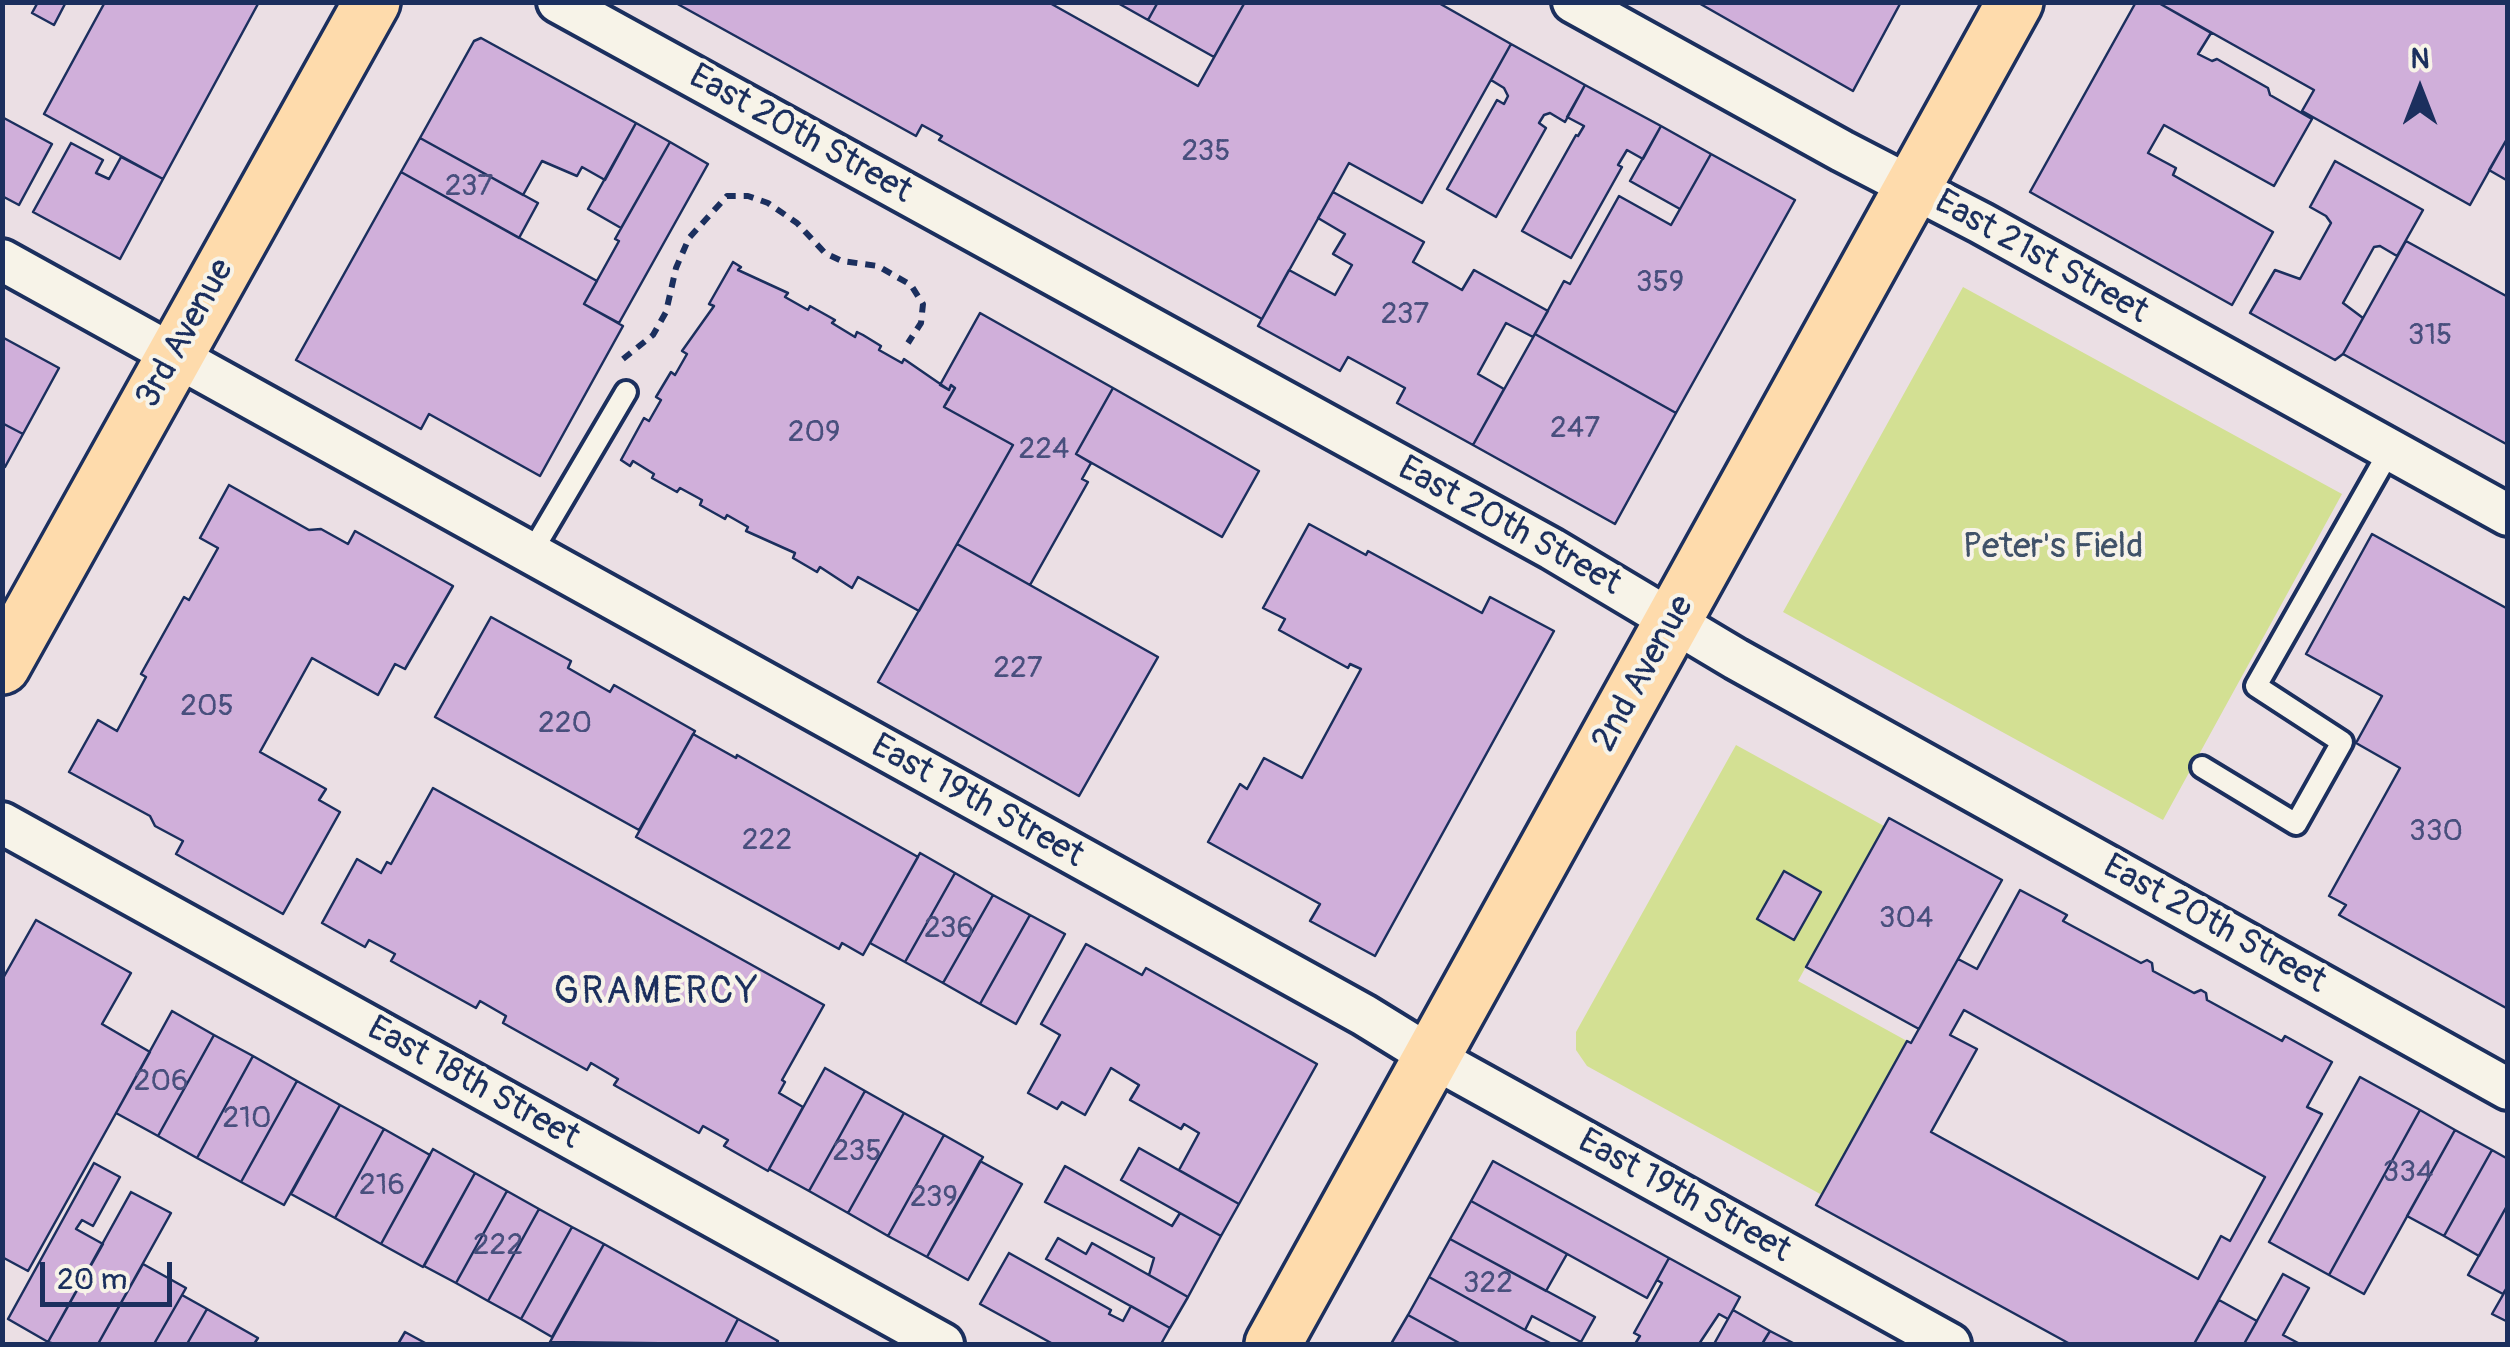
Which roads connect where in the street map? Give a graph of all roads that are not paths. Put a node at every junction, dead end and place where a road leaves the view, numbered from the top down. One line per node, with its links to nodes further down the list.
1 (372, 2): 7 (main road, 3rd Avenue)
2 (558, 2): 12 (street, East 20th Street)
3 (1573, 2): 5 (street, East 21st Street)
4 (2015, 2): 5 (main road, 2nd Avenue)
5 (1913, 188): 9 (street, East 21st Street); 12 (main road, 2nd Avenue)
6 (2, 260): 7 (street, East 19th Street)
7 (173, 357): 11 (street, East 19th Street); 13 (main road, 3rd Avenue)
8 (626, 392): 11 (lane)
9 (2390, 450): 10 (street, East 21st Street); 14 (lane)
10 (2508, 515)
11 (530, 554): 16 (street, East 19th Street)
12 (1673, 621): 16 (main road, 2nd Avenue); 17 (street, East 20th Street)
13 (2, 666)
14 (2202, 767)
15 (2, 822): 18 (street, East 18th Street)
16 (1432, 1058): 19 (main road, 2nd Avenue); 20 (street, East 19th Street)
17 (2508, 1090)
18 (943, 1344)
19 (1273, 1344)
20 (1950, 1344)

